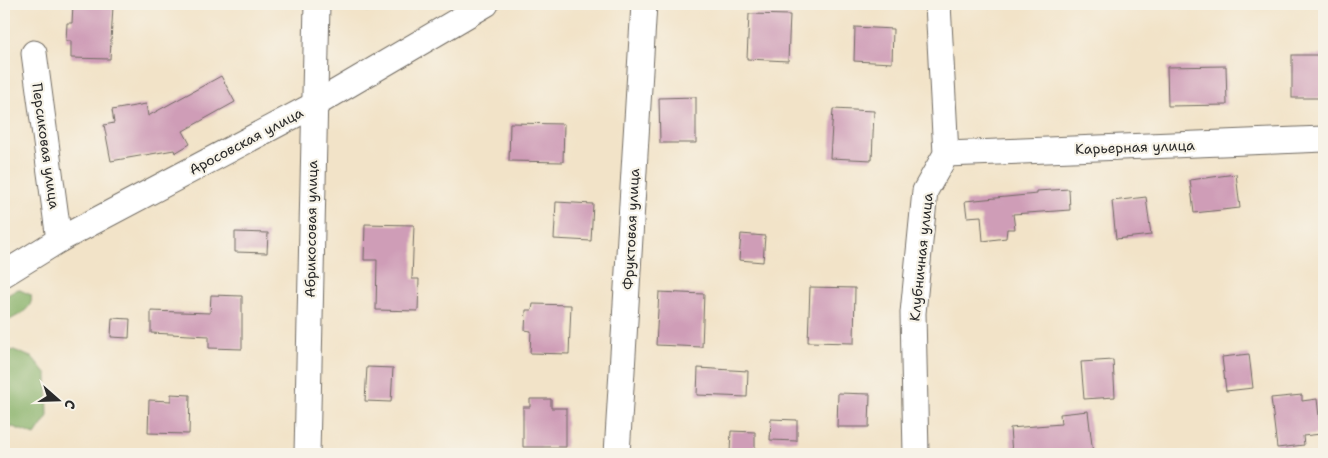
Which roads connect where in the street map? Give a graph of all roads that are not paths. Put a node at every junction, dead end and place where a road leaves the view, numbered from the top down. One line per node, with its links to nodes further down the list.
1 (318, 4): 6 (street, Абрикосовая улица)
2 (486, 4): 6 (street, Аросовская улица)
3 (644, 4): 12 (street, Фруктовая улица)
4 (938, 4): 8 (street)
5 (34, 52): 9 (street, Персиковая улица)
6 (314, 104): 9 (street, Аросовская улица); 11 (street, Абрикосовая улица)
7 (1324, 139): 8 (street, Карьерная улица)
8 (946, 154): 13 (street, Клубничная улица)
9 (59, 240): 10 (street, Аросовская улица)
10 (4, 274)
11 (307, 454)
12 (618, 454)
13 (916, 454)

